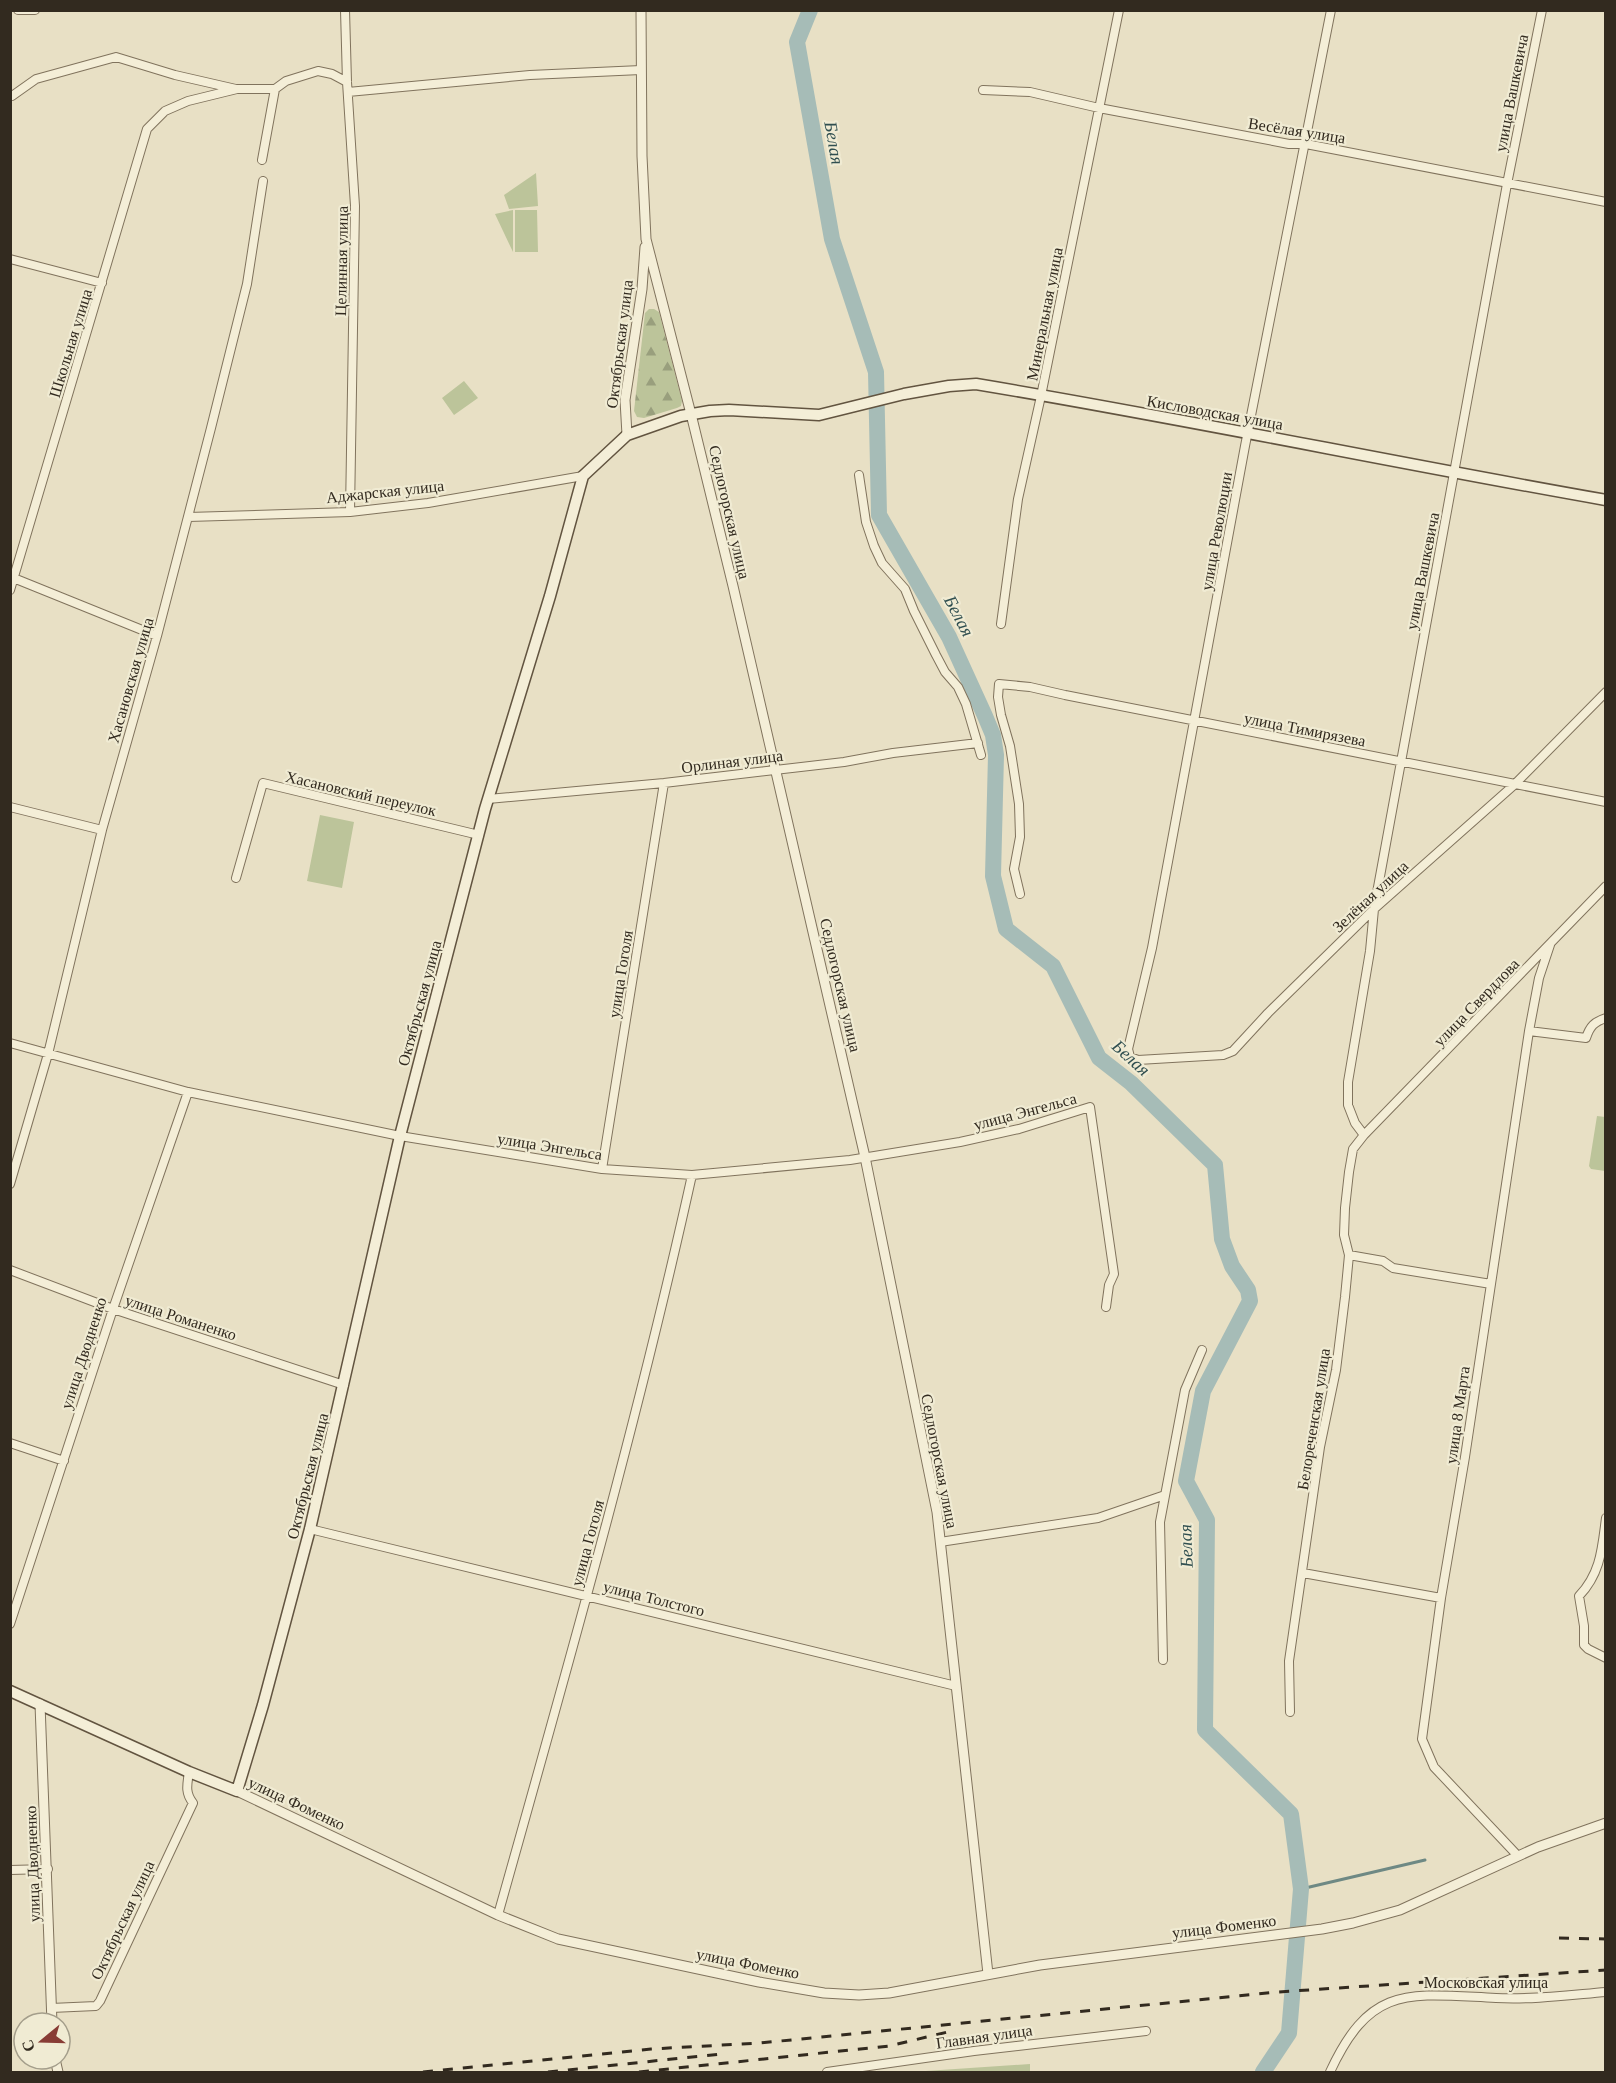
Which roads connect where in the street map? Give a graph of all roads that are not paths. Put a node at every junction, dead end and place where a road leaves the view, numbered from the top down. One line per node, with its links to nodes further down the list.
1 (18, 10): 2 (street)
2 (35, 10)
3 (345, 10): 9 (street, Целинная улица)
4 (641, 10): 8 (street, Седлогорская улица)
5 (1119, 10): 15 (street, Минеральная улица)
6 (1331, 10): 16 (street, улица Революции)
7 (1542, 10): 19 (street, улица Вашкевича)
8 (641, 70): 13 (street); 21 (street, Седлогорская улица)
9 (347, 82): 11 (street); 13 (street, Целинная улица)
10 (237, 89): 11 (street); 14 (street); 23 (street, Школьная улица)
11 (275, 89): 17 (street)
12 (983, 90): 15 (street, Весёлая улица)
13 (348, 92): 32 (street, Целинная улица)
14 (12, 96)
15 (1099, 108): 16 (street, Весёлая улица); 24 (street, Минеральная улица)
16 (1306, 144): 19 (street, Весёлая улица); 26 (street, улица Революции)
17 (262, 160)
18 (263, 181): 33 (street, Хасановская улица)
19 (1507, 184): 20 (street, Весёлая улица); 28 (street, улица Вашкевича)
20 (1605, 202)
21 (646, 239): 25 (street, Седлогорская улица); 27 (street, Октябрьская улица)
22 (10, 259): 23 (street)
23 (102, 282): 34 (street, Школьная улица)
24 (1041, 396): 25 (main road, Кисловодская улица); 26 (main road, Кисловодская улица); 36 (street, Минеральная улица)
25 (692, 414): 27 (main road); 43 (street, Седлогорская улица)
26 (1248, 433): 28 (main road, Кисловодская улица); 39 (street, улица Революции)
27 (627, 435): 30 (main road)
28 (1454, 473): 31 (main road, Кисловодская улица); 42 (street, улица Вашкевича)
29 (859, 475): 40 (street)
30 (583, 476): 32 (street, Аджарская улица); 46 (main road, Октябрьская улица)
31 (1605, 500)
32 (350, 512): 33 (street, Аджарская улица)
33 (188, 517): 37 (street, Хасановская улица)
34 (12, 578): 35 (street, Школьная улица); 37 (street)
35 (10, 590)
36 (1001, 624)
37 (157, 636): 49 (street, Хасановская улица)
38 (1605, 692): 45 (street, Зелёная улица)
39 (1194, 721): 42 (street, улица Тимирязева); 53 (street, улица Тимирязева); 60 (street, улица Революции)
40 (978, 743): 41 (street); 43 (street, Орлиная улица)
41 (981, 756)
42 (1401, 761): 45 (street, улица Тимирязева); 54 (street, улица Вашкевича)
43 (776, 770): 44 (street, Орлиная улица); 64 (street, Седлогорская улица)
44 (664, 783): 46 (street, Орлиная улица); 65 (street, улица Гоголя)
45 (1514, 785): 47 (street, улица Тимирязева); 54 (street, Зелёная улица)
46 (488, 799): 50 (main road, Октябрьская улица)
47 (1605, 802)
48 (10, 807): 49 (street)
49 (102, 830): 59 (street, Хасановская улица)
50 (479, 835): 51 (street, Хасановский переулок); 63 (main road, Октябрьская улица)
51 (236, 878)
52 (1605, 886): 55 (street, улица Свердлова)
53 (1020, 894)
54 (1374, 909): 60 (street, Зелёная улица); 62 (street, улица Вашкевича)
55 (1550, 945): 57 (street, улица 8 Марта); 62 (street, улица Свердлова)
56 (1605, 1018): 57 (street)
57 (1529, 1030): 70 (street, улица 8 Марта)
58 (10, 1043): 59 (street, улица Энгельса)
59 (48, 1054): 61 (street, улица Энгельса); 67 (street, Хасановская улица)
60 (1130, 1057)
61 (188, 1092): 63 (street, улица Энгельса); 72 (street, улица Дводненко)
62 (1364, 1135): 68 (street, Белореченская улица)
63 (400, 1136): 65 (street, улица Энгельса); 74 (main road, Октябрьская улица)
64 (865, 1157): 66 (street, улица Энгельса); 71 (street, улица Энгельса); 80 (street, Седлогорская улица)
65 (602, 1169): 66 (street, улица Энгельса)
66 (692, 1175): 82 (street, улица Гоголя)
67 (10, 1184)
68 (1348, 1255): 70 (street); 81 (street, Белореченская улица)
69 (10, 1270): 72 (street, улица Романенко)
70 (1491, 1284): 83 (street, улица 8 Марта)
71 (1107, 1307)
72 (113, 1309): 74 (street, улица Романенко); 76 (street, улица Дводненко)
73 (1202, 1350): 77 (street)
74 (344, 1385): 79 (main road, Октябрьская улица)
75 (10, 1443): 76 (street)
76 (64, 1461): 84 (street, улица Дводненко)
77 (1165, 1495): 80 (street); 86 (street)
78 (1605, 1518): 85 (street)
79 (310, 1530): 82 (street, улица Толстого); 92 (main road, Октябрьская улица)
80 (940, 1542): 87 (street, Седлогорская улица)
81 (1302, 1574): 83 (street); 90 (street, Белореченская улица)
82 (587, 1595): 87 (street, улица Толстого); 97 (street, улица Гоголя)
83 (1441, 1598): 94 (street, улица 8 Марта)
84 (10, 1624)
85 (1605, 1658)
86 (1163, 1660)
87 (956, 1686): 98 (street, Седлогорская улица)
88 (10, 1690): 89 (main road, улица Фоменко)
89 (40, 1704): 91 (main road, улица Фоменко); 95 (street, улица Дводненко)
90 (1290, 1712)
91 (189, 1772): 92 (main road, улица Фоменко); 100 (street, Октябрьская улица)
92 (237, 1791): 97 (street, улица Фоменко)
93 (1605, 1822): 94 (street, улица Фоменко)
94 (1518, 1856): 98 (street, улица Фоменко)
95 (48, 1869): 96 (street); 100 (street, улица Дводненко)
96 (10, 1870)
97 (498, 1915): 98 (street, улица Фоменко)
98 (988, 1974)
99 (1605, 1992): 104 (street, Московская улица)
100 (51, 2008): 101 (street, улица Дводненко)
101 (51, 2011)
102 (1146, 2031): 103 (street, Главная улица)
103 (827, 2073)
104 (1330, 2073)

